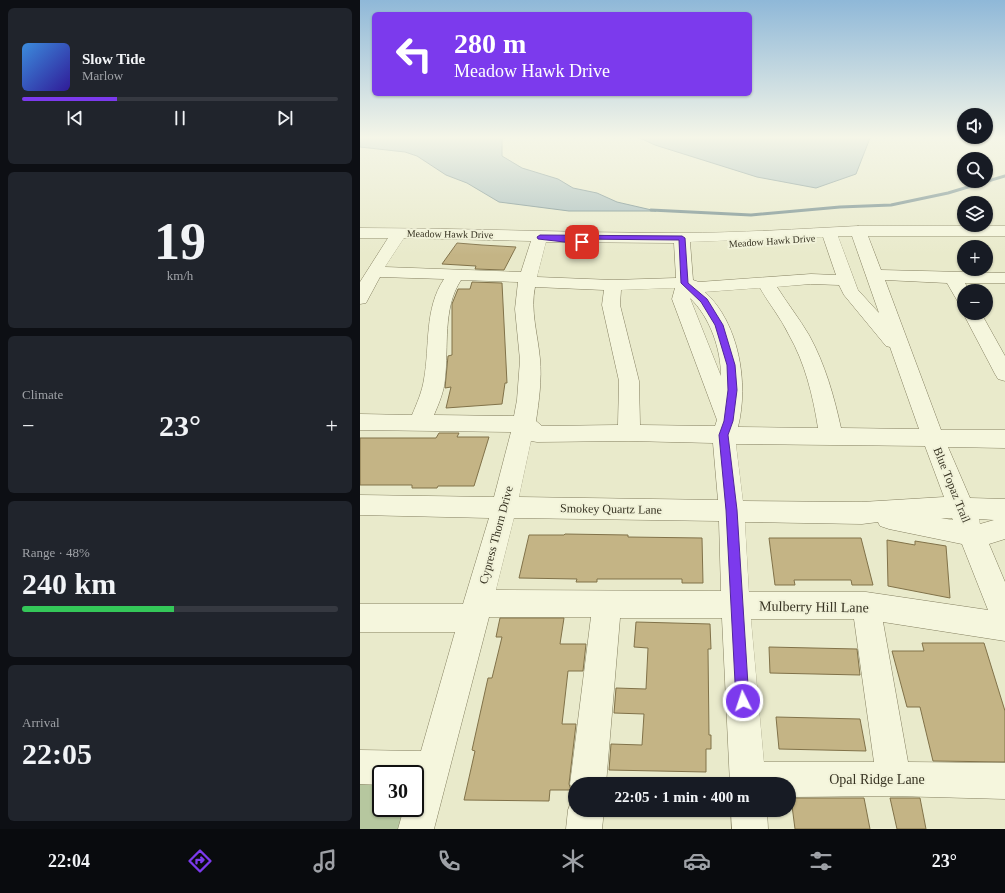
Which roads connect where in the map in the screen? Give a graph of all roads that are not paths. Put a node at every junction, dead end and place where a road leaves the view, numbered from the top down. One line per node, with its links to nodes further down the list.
1 (360, 233): 2 (street, Meadow Hawk Drive)
2 (399, 233): 5 (street, Meadow Hawk Drive); 8 (street)
3 (859, 234): 4 (street, Meadow Hawk Drive); 6 (street, Meadow Hawk Drive); 10 (street, Blue Topaz Trail)
4 (831, 235): 7 (street, Meadow Hawk Drive); 14 (street, Blue Topaz Trail)
5 (540, 237): 7 (street, Meadow Hawk Drive); 12 (street, Cypress Thorn Drive)
6 (1002, 238)
7 (682, 241): 15 (street)
8 (374, 272): 9 (street); 19 (street)
9 (456, 274): 12 (street); 24 (street)
10 (874, 275): 13 (street); 21 (street, Blue Topaz Trail)
11 (1005, 278): 13 (street)
12 (528, 279): 17 (street); 25 (street, Cypress Thorn Drive)
13 (954, 279): 18 (street)
14 (846, 280): 16 (street); 21 (street, Blue Topaz Trail)
15 (684, 283): 16 (street); 17 (street); 26 (street)
16 (766, 283): 28 (street)
17 (612, 285): 27 (street)
18 (957, 285)
19 (360, 299)
20 (976, 320): 22 (street)
21 (902, 352): 29 (street, Blue Topaz Trail)
22 (1005, 374)
23 (360, 422): 24 (street)
24 (420, 422): 25 (street)
25 (524, 424): 27 (street); 33 (street, Cypress Thorn Drive)
26 (726, 428): 27 (street); 28 (street); 34 (street)
27 (629, 433)
28 (831, 436): 29 (street)
29 (933, 438): 30 (street); 32 (street, Blue Topaz Trail)
30 (1005, 439)
31 (360, 505): 33 (street, Smokey Quartz Lane)
32 (961, 507): 35 (street, Smokey Quartz Lane); 36 (street, Smokey Quartz Lane); 38 (street, Blue Topaz Trail)
33 (504, 508): 34 (street, Smokey Quartz Lane); 42 (street, Cypress Thorn Drive)
34 (731, 510): 36 (street, Smokey Quartz Lane); 40 (street)
35 (1005, 510)
36 (862, 513): 38 (street, Smokey Quartz Lane)
37 (1005, 528): 38 (street, Smokey Quartz Lane)
38 (972, 535): 43 (street, Blue Topaz Trail)
39 (607, 604): 40 (street, Mulberry Hill Lane); 42 (street, Mulberry Hill Lane); 48 (street)
40 (736, 606): 41 (street, Mulberry Hill Lane); 49 (street)
41 (866, 606): 45 (street, Mulberry Hill Lane); 50 (street)
42 (475, 611): 44 (street, Mulberry Hill Lane); 47 (street, Cypress Thorn Drive)
43 (1005, 617)
44 (360, 618)
45 (1005, 627)
46 (360, 767): 47 (street)
47 (432, 768): 55 (street, Cypress Thorn Drive)
48 (589, 777)
49 (748, 777)
50 (894, 779): 51 (street, Opal Ridge Lane); 52 (street, Opal Ridge Lane)
51 (1005, 780)
52 (796, 787)
53 (585, 817): 56 (street)
54 (750, 817): 57 (street)
55 (416, 829)
56 (584, 829)
57 (750, 829)

